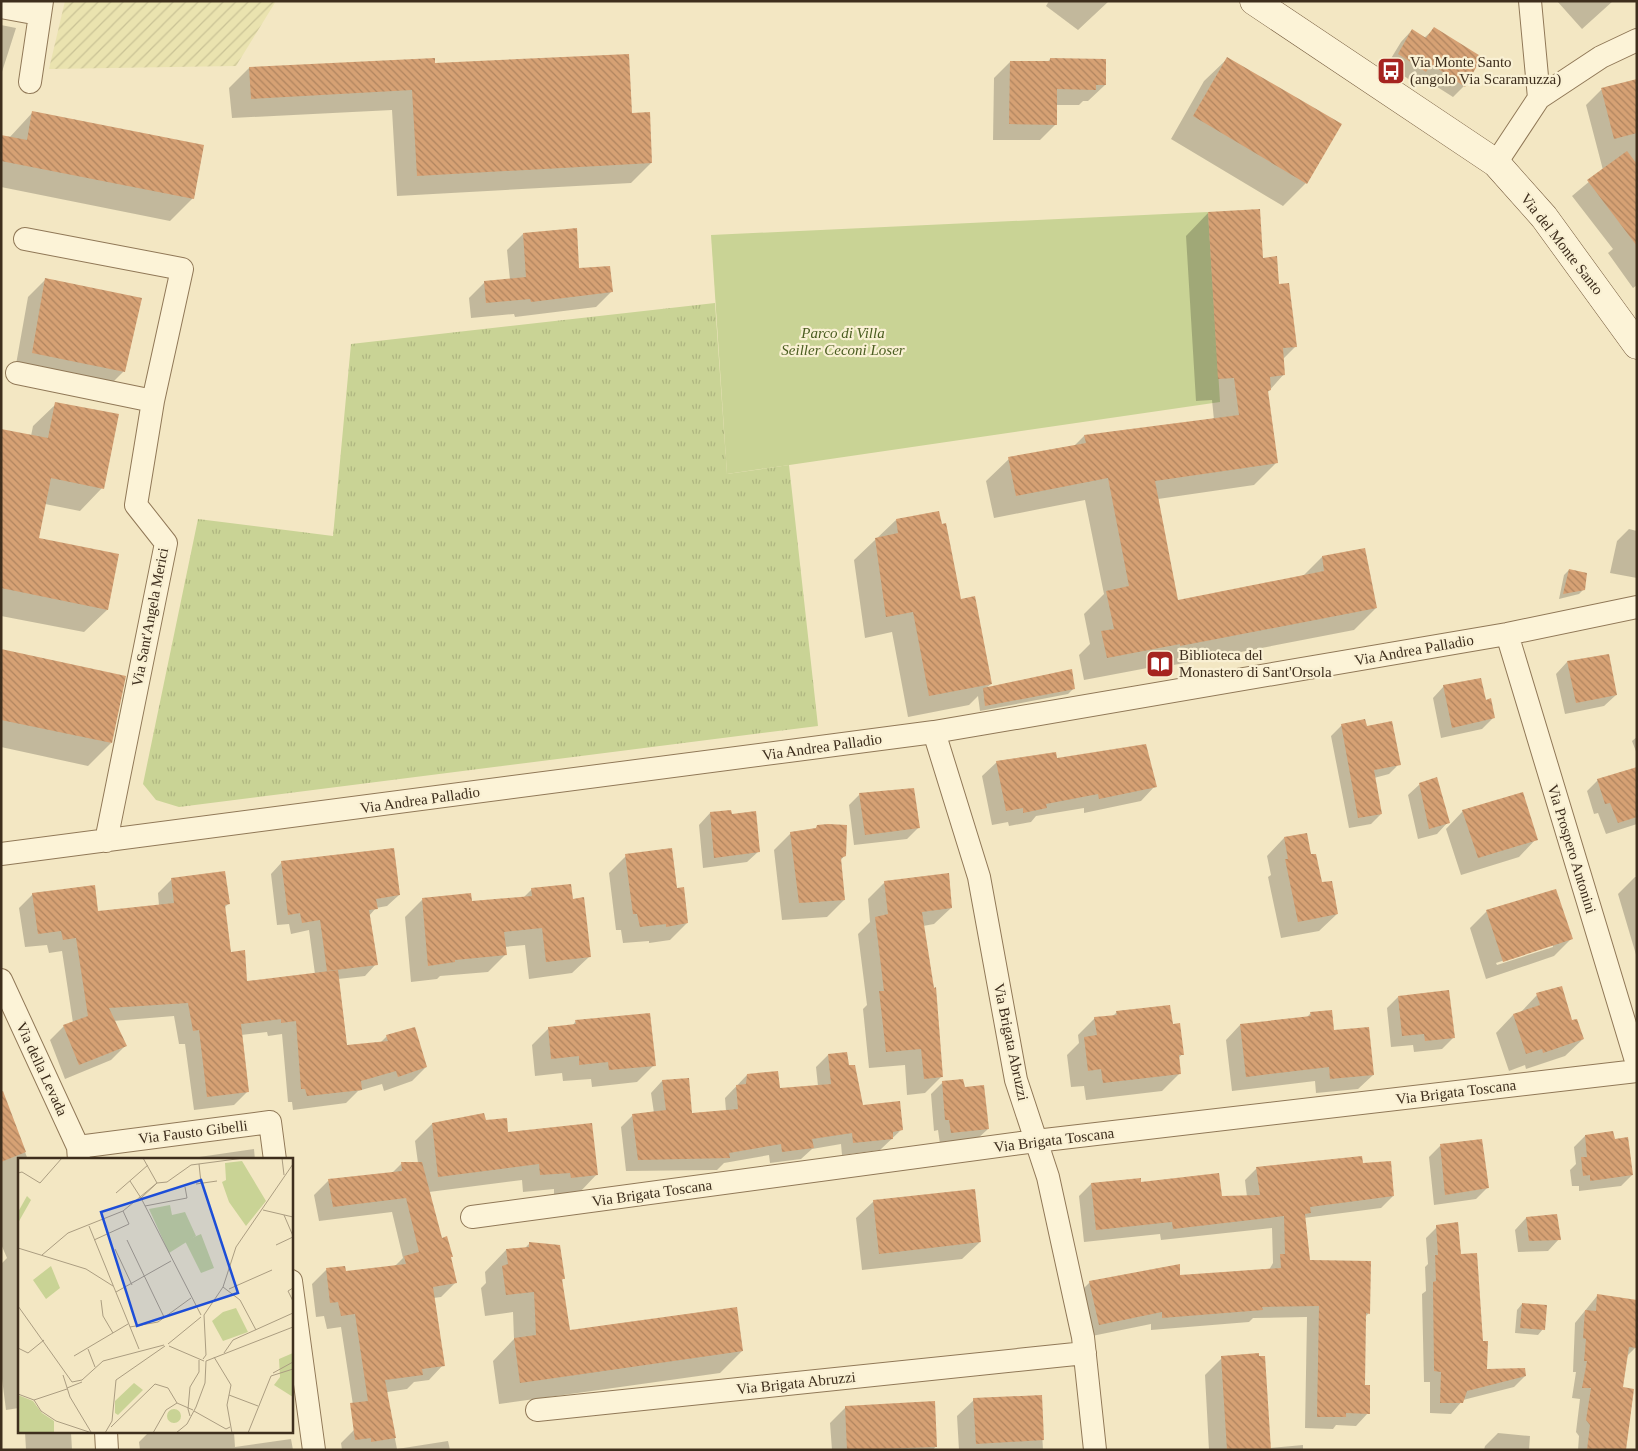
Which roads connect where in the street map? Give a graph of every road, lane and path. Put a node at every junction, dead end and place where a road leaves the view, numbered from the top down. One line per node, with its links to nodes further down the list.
1 (1254, 1): 8 (main road, Via del Monte Santo)
2 (1530, 1): 7 (street)
3 (1, 7): 4 (street)
4 (41, 8): 6 (street)
5 (1637, 40): 7 (street)
6 (30, 82)
7 (1539, 98): 8 (street)
8 (1496, 163): 10 (main road, Via del Monte Santo)
9 (25, 239): 12 (street, Via Sant'Angela Merici)
10 (1637, 345)
11 (17, 374): 12 (street)
12 (152, 401): 16 (street, Via Sant'Angela Merici)
13 (1637, 607): 14 (street, Via Andrea Palladio)
14 (1506, 634): 15 (street, Via Andrea Palladio); 19 (street, Via Prospero Antonini)
15 (934, 732): 16 (street, Via Andrea Palladio); 21 (street, Via Brigata Abruzzi)
16 (106, 841): 17 (street, Via Andrea Palladio)
17 (1, 854)
18 (1, 980): 22 (street, Via della Levada)
19 (1637, 1064)
20 (1637, 1071): 21 (street, Via Brigata Toscana)
21 (1036, 1141): 24 (street, Via Brigata Toscana); 26 (street, Via Brigata Abruzzi)
22 (78, 1153): 23 (street, Via Fausto Gibelli)
23 (275, 1158)
24 (472, 1217)
25 (292, 1288): 30 (street)
26 (1085, 1353): 27 (street, Via Brigata Abruzzi); 31 (street, Via Brigata Abruzzi)
27 (537, 1410)
28 (106, 1434): 29 (street)
29 (107, 1450)
30 (314, 1450)
31 (1095, 1450)

